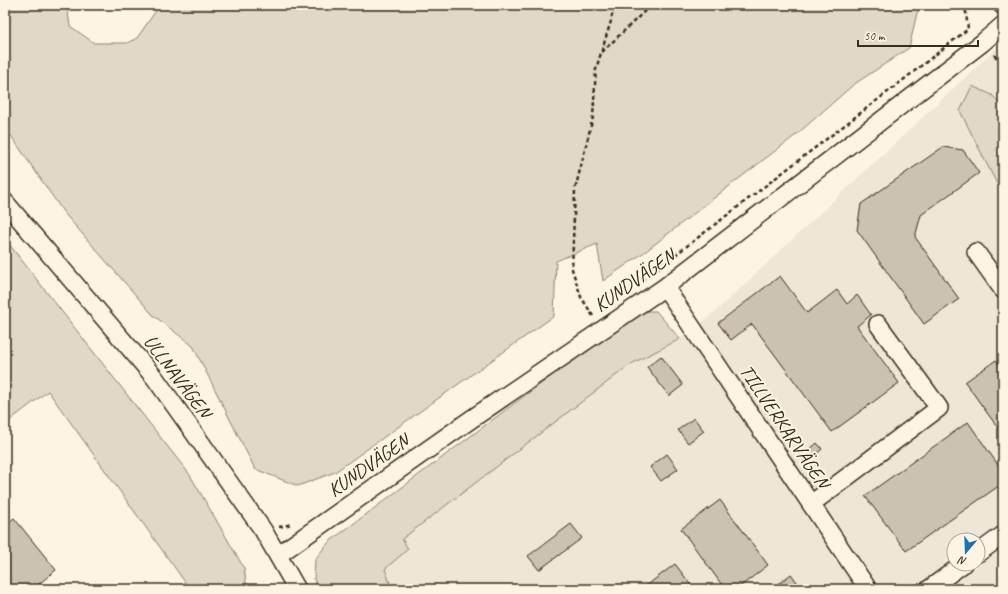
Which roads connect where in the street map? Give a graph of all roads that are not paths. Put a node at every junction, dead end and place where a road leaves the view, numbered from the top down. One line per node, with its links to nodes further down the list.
1 (1003, 25): 4 (street, KUNDVÄGEN)
2 (5, 202): 10 (street, ULLNAVÄGEN)
3 (976, 252): 5 (street)
4 (665, 287): 7 (street, TILLVERKARVÄGEN); 10 (street, KUNDVÄGEN)
5 (1003, 290)
6 (878, 324): 7 (street)
7 (811, 504): 13 (street, TILLVERKARVÄGEN)
8 (1003, 535): 9 (street)
9 (986, 547)
10 (278, 555): 12 (street, ULLNAVÄGEN)
11 (952, 572): 14 (street)
12 (297, 589)
13 (868, 589)
14 (929, 589)

